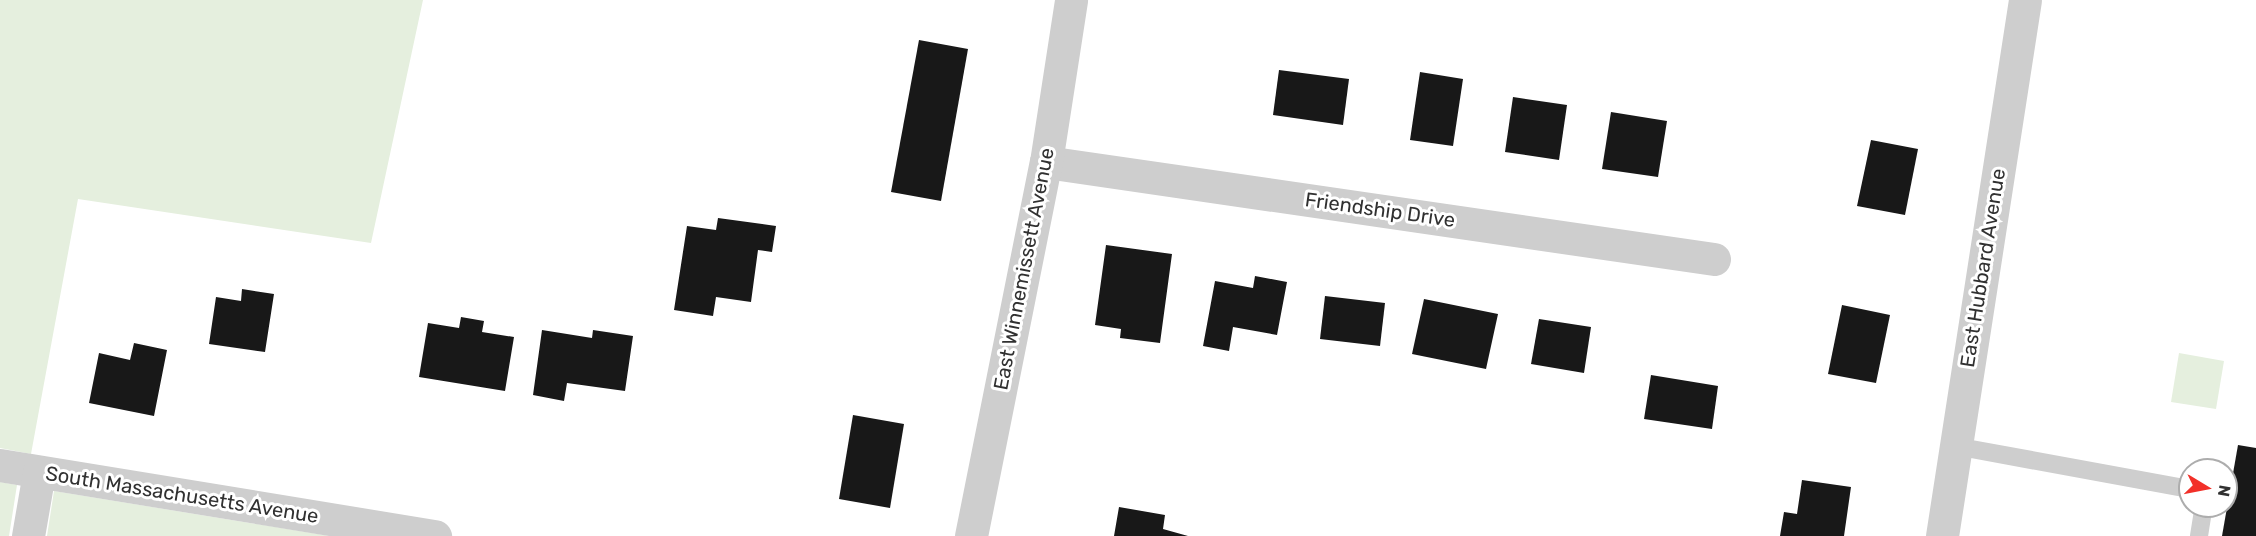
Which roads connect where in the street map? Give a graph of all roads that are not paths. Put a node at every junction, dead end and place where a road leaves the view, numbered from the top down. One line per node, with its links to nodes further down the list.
1 (1071, 0): 3 (street, East Winnemissett Avenue)
2 (2025, 0): 5 (street, East Hubbard Avenue)
3 (1046, 162): 4 (street, Friendship Drive); 12 (street, East Winnemissett Avenue)
4 (1714, 259)
5 (1955, 446): 8 (lane); 13 (street, East Hubbard Avenue)
6 (0, 465): 7 (street, South Massachusetts Avenue)
7 (39, 472): 10 (street); 11 (street, South Massachusetts Avenue)
8 (2178, 487)
9 (2202, 518): 14 (lane)
10 (28, 536)
11 (435, 536)
12 (971, 536)
13 (1942, 536)
14 (2199, 536)

